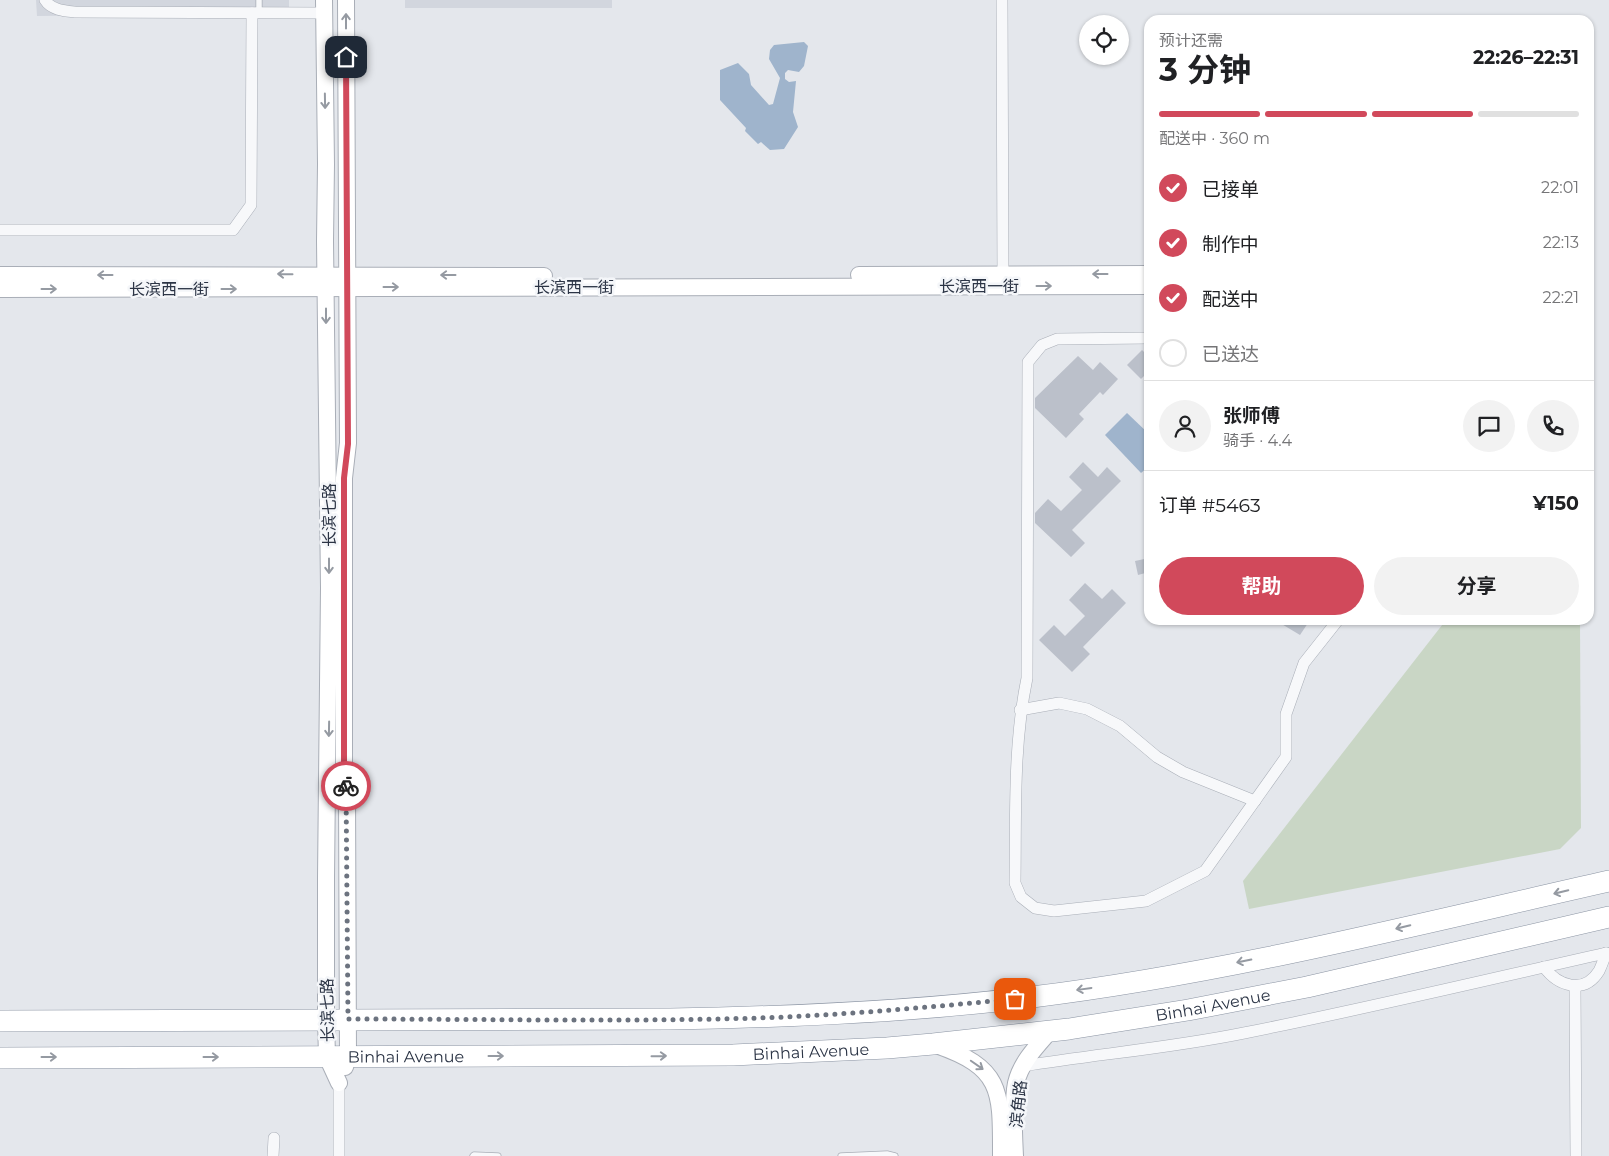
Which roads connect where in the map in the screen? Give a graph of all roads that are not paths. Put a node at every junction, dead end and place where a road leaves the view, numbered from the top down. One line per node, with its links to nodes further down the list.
1 (45, 0): 6 (street)
2 (259, 0): 6 (lane)
3 (346, 0): 12 (main road, 长滨七路, one-way to 3)
4 (1002, 0): 10 (street)
5 (324, 7): 6 (street); 11 (main road, 长滨七路, one-way to 11)
6 (255, 13): 7 (street)
7 (0, 230)
8 (0, 274): 11 (main road, 长滨西一街, one-way to 8)
9 (1144, 274): 10 (main road, 长滨西一街, one-way to 10)
10 (1003, 280): 12 (main road, 长滨西一街); 13 (main road, 长滨西一街, one-way to 13)
11 (326, 281): 12 (main road, 长滨西一街); 14 (main road, 长滨西一街, one-way to 11); 23 (main road, 长滨七路, one-way to 23)
12 (348, 281): 24 (main road, 长滨七路)
13 (1144, 286)
14 (0, 289)
15 (1144, 338): 17 (street)
16 (1334, 625): 18 (street)
17 (1020, 710): 18 (street); 18 (street)
18 (1255, 801)
19 (1609, 882): 24 (highway, one-way to 24)
20 (1609, 917): 26 (highway, Binhai Avenue)
21 (1544, 966): 22 (street); 22 (street); 31 (street)
22 (1575, 986): 42 (street)
23 (326, 1019): 24 (highway); 25 (highway); 29 (main road, 长滨七路)
24 (348, 1019): 28 (main road, 长滨七路)
25 (0, 1021)
26 (1050, 1031): 27 (highway, Binhai Avenue); 31 (main road, 滨角路)
27 (933, 1044): 28 (highway, Binhai Avenue, one-way to 27); 40 (main road, 滨角路, one-way to 40)
28 (348, 1056): 29 (highway, Binhai Avenue); 32 (main road, 长滨七路)
29 (327, 1057): 30 (highway, Binhai Avenue, one-way to 29); 32 (main road, 长滨七路)
30 (0, 1058)
31 (1023, 1066): 41 (main road, 滨角路)
32 (339, 1083): 35 (street)
33 (274, 1138): 34 (street)
34 (274, 1156)
35 (339, 1156)
36 (473, 1156): 37 (lane)
37 (498, 1156)
38 (841, 1156): 39 (lane)
39 (895, 1156)
40 (1001, 1156)
41 (1014, 1156)
42 (1576, 1156)

